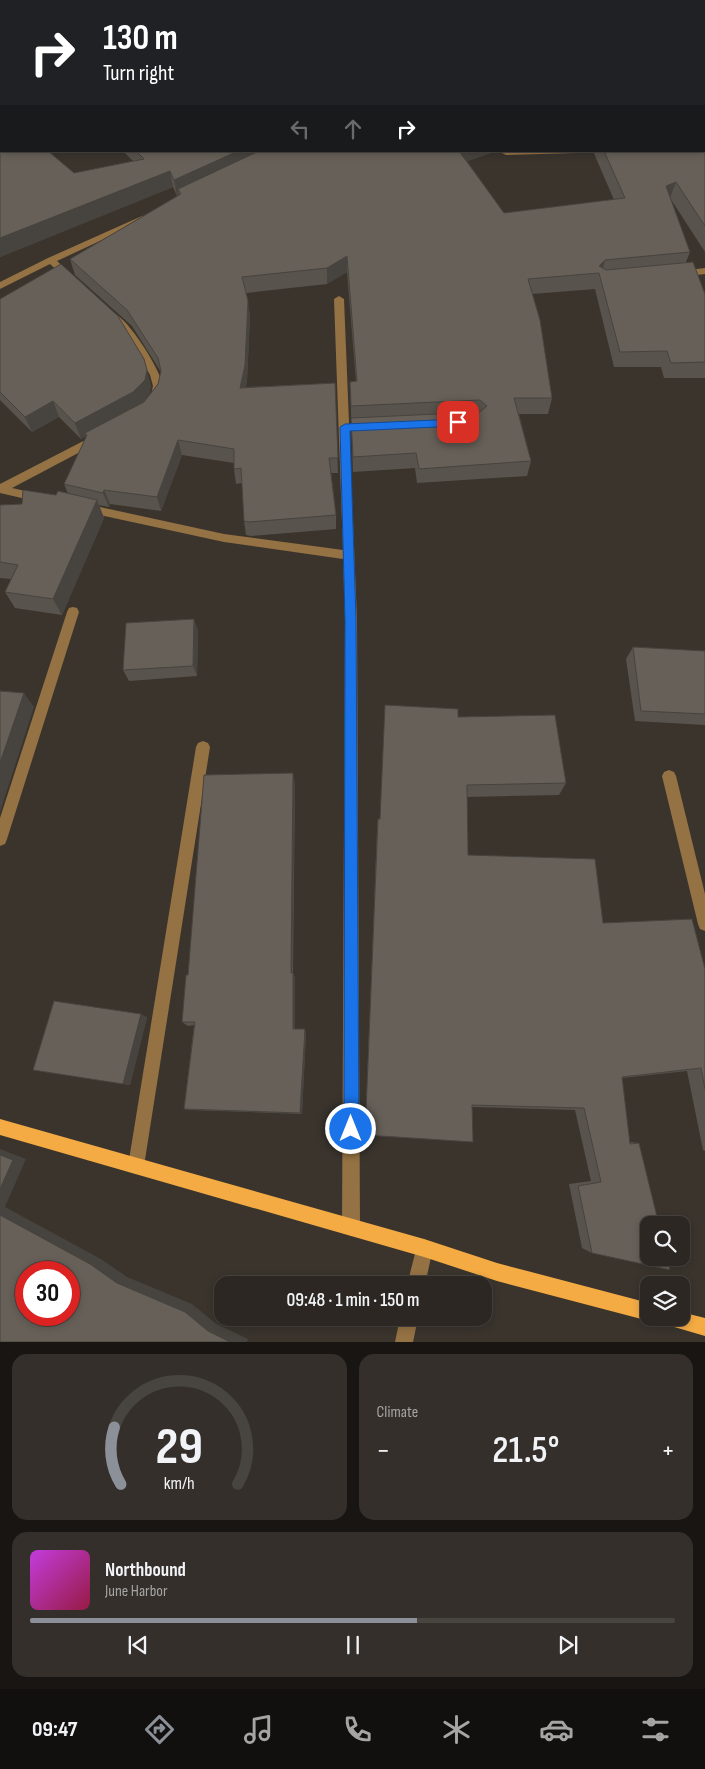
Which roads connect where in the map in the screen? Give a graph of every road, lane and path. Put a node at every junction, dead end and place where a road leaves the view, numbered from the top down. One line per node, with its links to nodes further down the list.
1 (540, 152): 2 (street)
2 (506, 153)
3 (155, 213): 4 (street)
4 (51, 260): 7 (street); 8 (street)
5 (705, 271): 6 (street)
6 (666, 275)
7 (78, 285)
8 (0, 286)
9 (339, 299): 16 (street)
10 (106, 310): 11 (street)
11 (147, 409)
12 (105, 434): 13 (street)
13 (0, 489): 14 (street)
14 (49, 500)
15 (78, 506): 16 (street)
16 (349, 555): 24 (street)
17 (73, 612): 20 (street)
18 (203, 747): 23 (street)
19 (669, 776): 21 (street)
20 (0, 839)
21 (705, 924)
22 (0, 1127): 23 (main road)
23 (136, 1166): 24 (main road)
24 (351, 1227): 25 (main road)
25 (424, 1248): 26 (street); 27 (main road)
26 (418, 1276)
27 (640, 1310)
28 (690, 1323): 30 (main road)
29 (407, 1326): 31 (street)
30 (705, 1327)
31 (404, 1342)

